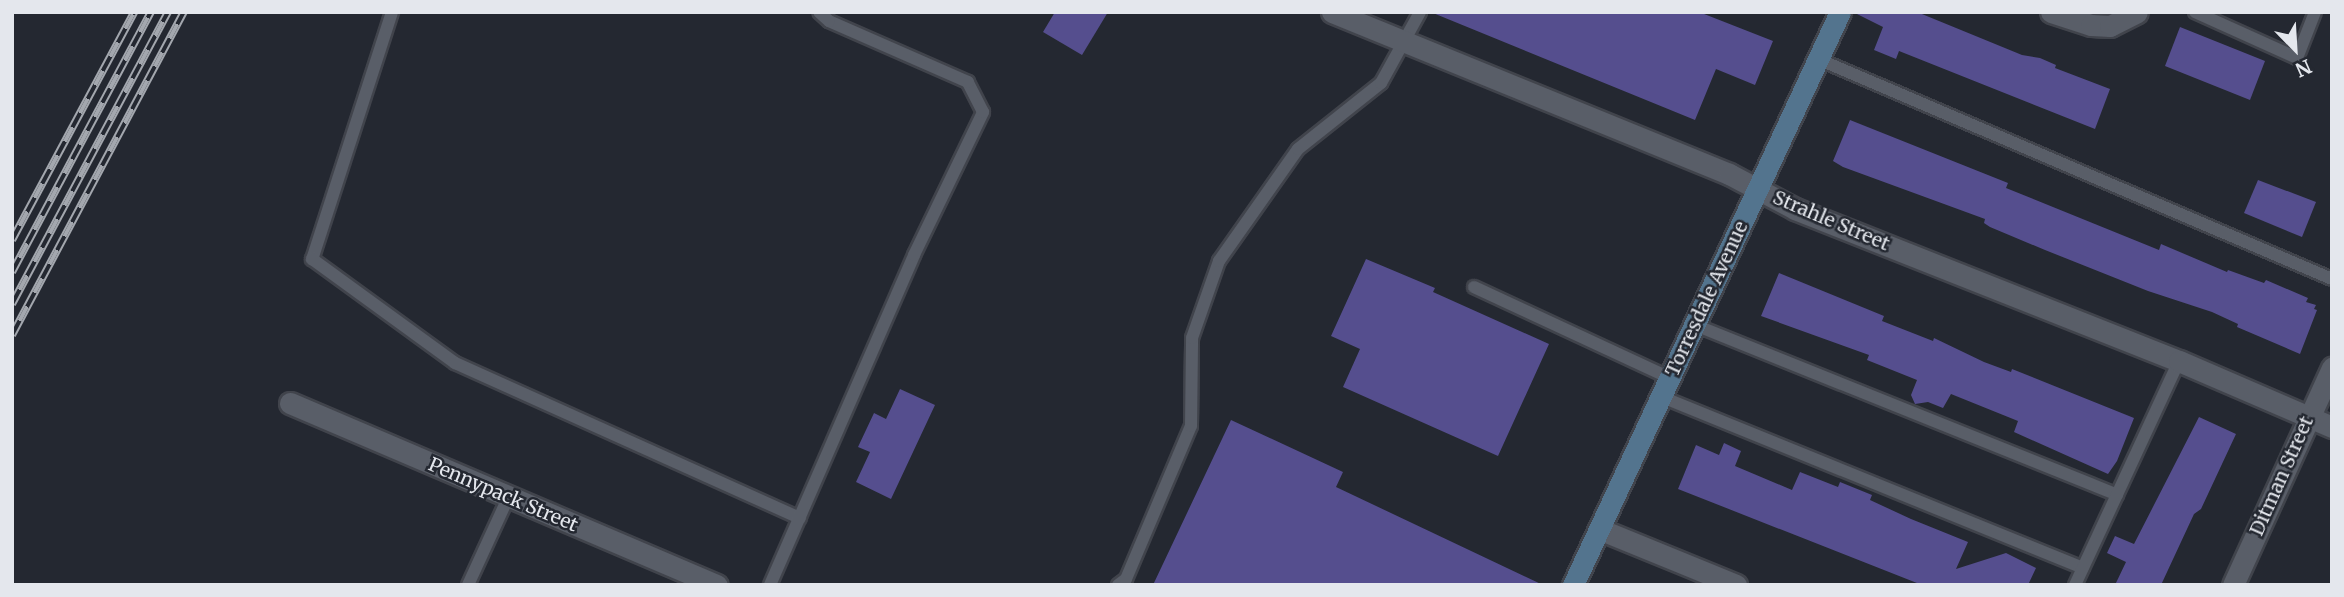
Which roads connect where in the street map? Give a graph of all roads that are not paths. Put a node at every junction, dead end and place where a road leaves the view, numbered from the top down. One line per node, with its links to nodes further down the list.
1 (392, 12): 24 (lane)
2 (819, 12): 24 (lane)
3 (1332, 12): 10 (street, Strahle Street)
4 (1420, 12): 10 (lane)
5 (1840, 12): 11 (street, Torresdale Avenue)
6 (2051, 12): 9 (street)
7 (2195, 12): 8 (lane)
8 (2315, 12)
9 (2130, 17)
10 (1405, 42): 12 (street, Strahle Street); 30 (lane)
11 (1818, 60): 12 (street, Torresdale Avenue); 13 (lane)
12 (1758, 189): 15 (street, Torresdale Avenue); 16 (street, Strahle Street)
13 (2332, 279)
14 (1474, 286): 18 (lane)
15 (1695, 325): 18 (street, Torresdale Avenue); 22 (lane)
16 (2179, 361): 20 (street, Strahle Street); 22 (lane)
17 (2332, 368): 20 (street, Ditman Street)
18 (1666, 388): 25 (street, Torresdale Avenue); 26 (lane)
19 (290, 403): 23 (street, Pennypack Street)
20 (2309, 418): 21 (street, Strahle Street); 34 (street, Ditman Street)
21 (2332, 427)
22 (2117, 495): 26 (lane)
23 (508, 498): 27 (lane); 28 (street, Pennypack Street)
24 (800, 518): 29 (lane)
25 (1599, 529): 31 (street, Torresdale Avenue); 32 (street)
26 (2082, 568): 33 (lane)
27 (468, 585)
28 (717, 585)
29 (770, 585)
30 (1118, 585)
31 (1573, 585)
32 (1736, 585)
33 (2075, 585)
34 (2233, 585)

